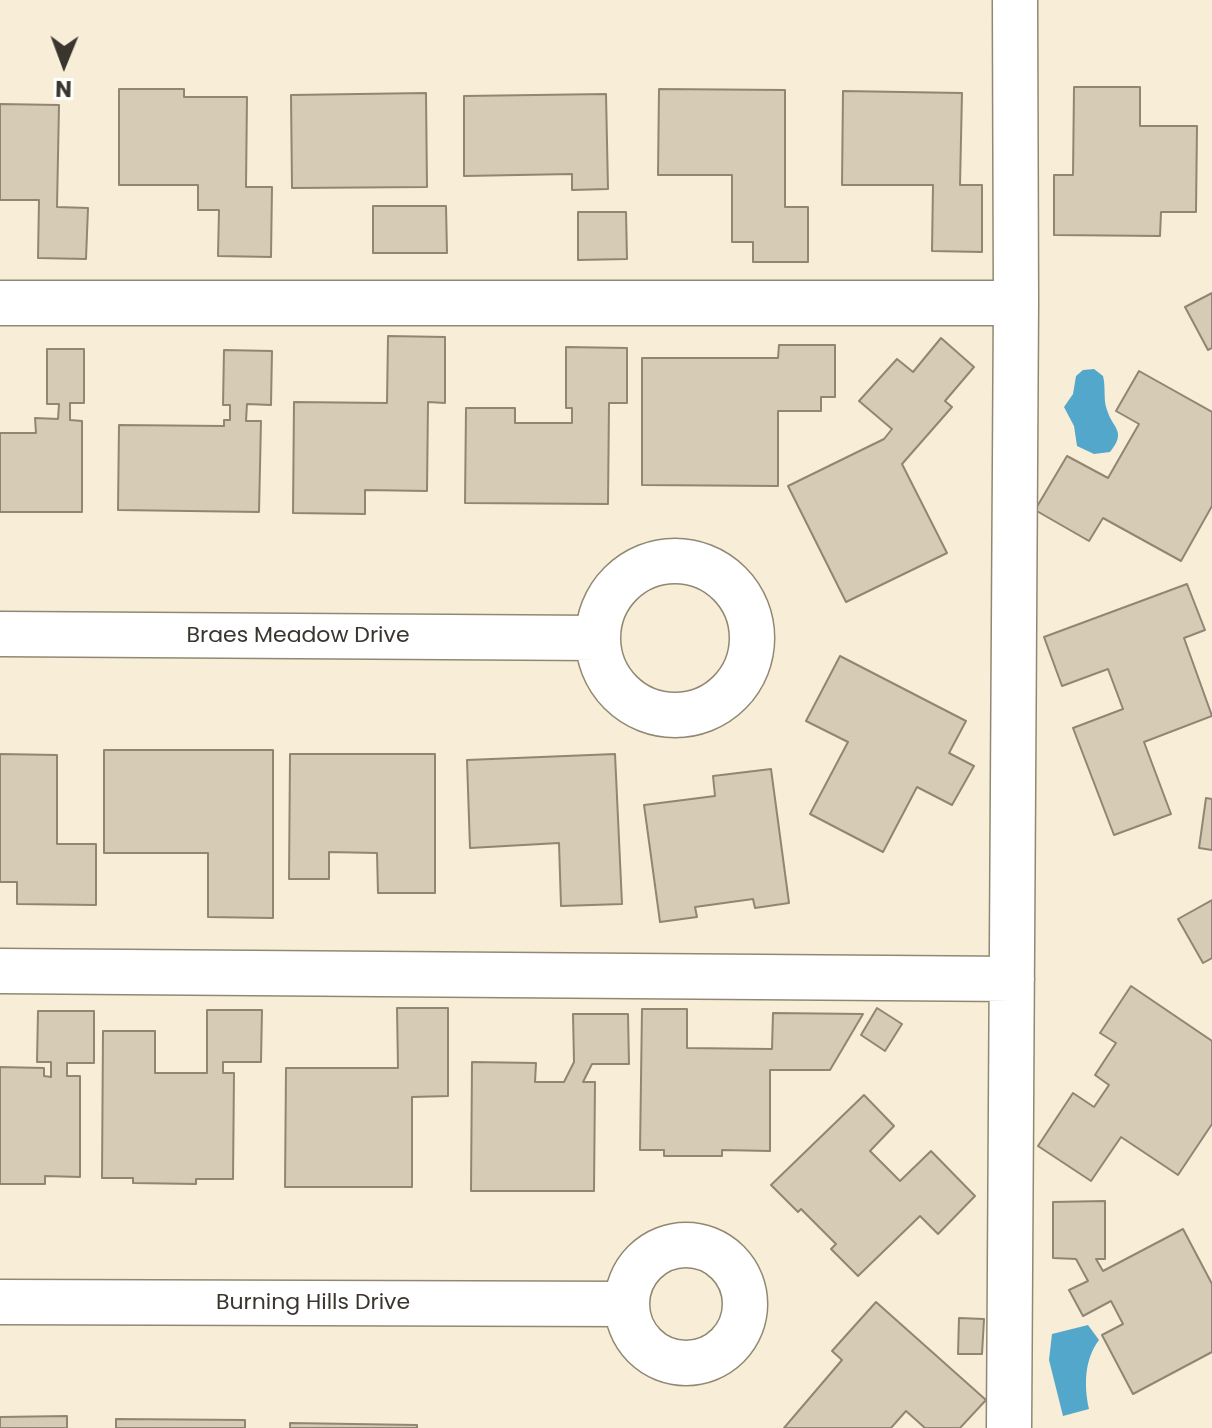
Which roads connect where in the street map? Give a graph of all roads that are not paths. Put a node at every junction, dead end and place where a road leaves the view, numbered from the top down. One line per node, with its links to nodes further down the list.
1 (1015, 0): 3 (street)
2 (0, 303): 3 (street)
3 (1016, 303): 7 (street)
4 (0, 634): 5 (street, Braes Meadow Drive)
5 (596, 638)
6 (0, 971): 7 (street)
7 (1012, 979): 10 (street)
8 (0, 1302): 9 (street, Burning Hills Drive)
9 (626, 1304)
10 (1009, 1428)

